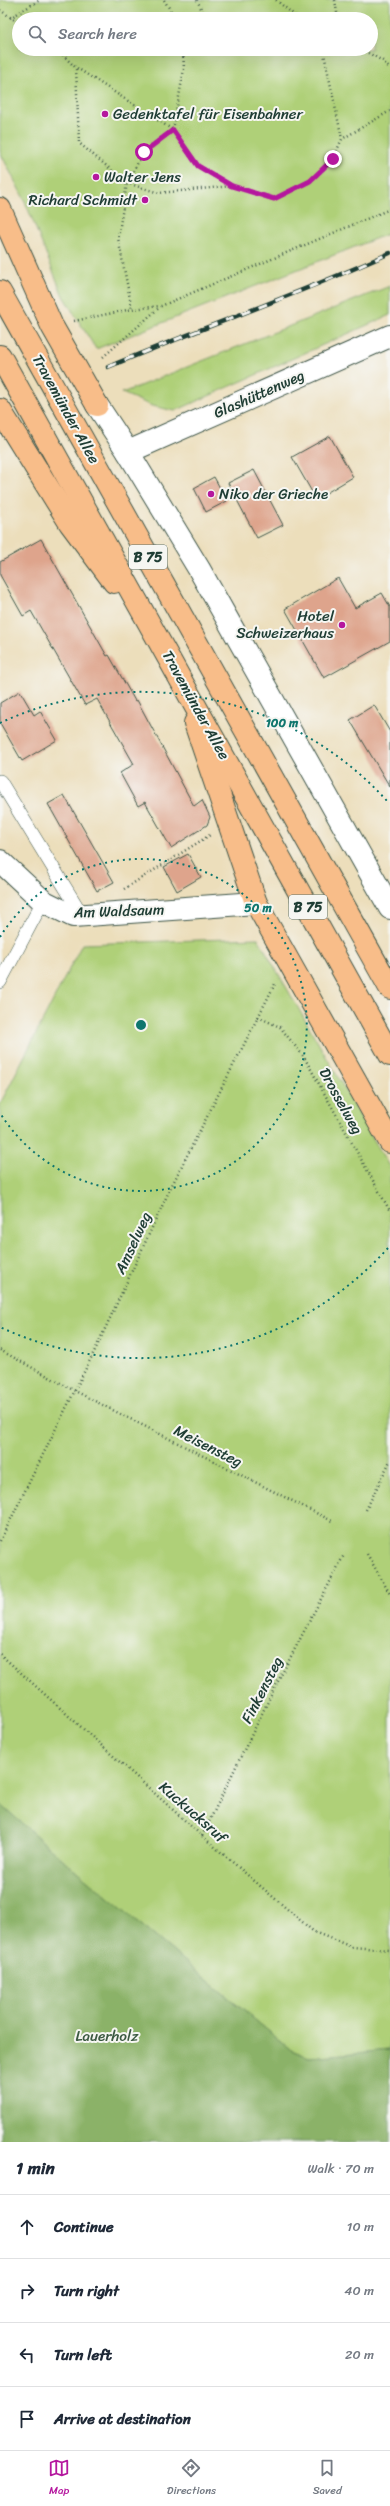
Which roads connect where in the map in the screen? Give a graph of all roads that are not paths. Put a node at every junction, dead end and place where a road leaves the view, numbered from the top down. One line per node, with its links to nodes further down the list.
1 (0, 209): 7 (highway)
2 (0, 275): 4 (highway, B 75)
3 (0, 292): 4 (highway, Travemünder Allee)
4 (15, 317): 18 (highway, Travemünder Allee / B 75)
5 (390, 336): 9 (street, Glashüttenweg)
6 (0, 356): 10 (highway, Travemünder Allee)
7 (97, 405): 9 (street, Travemünder Allee)
8 (0, 410): 10 (highway, B 75)
9 (128, 452): 15 (street, Travemünder Allee)
10 (172, 662): 14 (highway); 19 (highway, Travemünder Allee / B 75)
11 (0, 781): 16 (lane)
12 (0, 860): 13 (street, Am Waldsaum)
13 (43, 901): 16 (street, Am Waldsaum); 17 (lane)
14 (256, 903): 16 (street, Am Waldsaum); 20 (highway)
15 (390, 908)
16 (82, 915)
17 (0, 982)
18 (390, 988)
19 (390, 1055)
20 (390, 1142)

